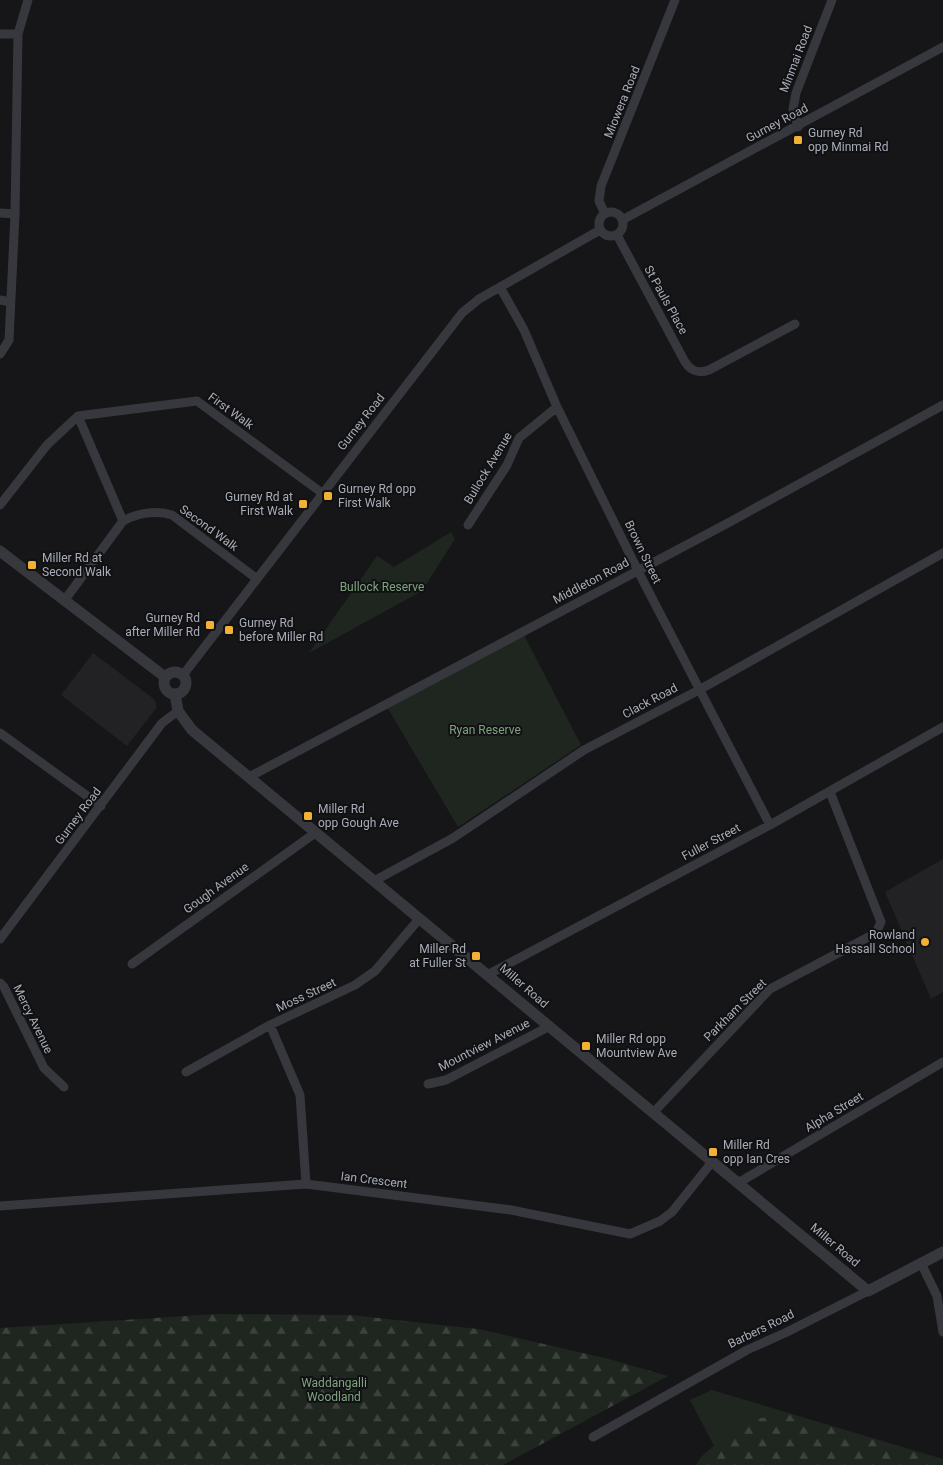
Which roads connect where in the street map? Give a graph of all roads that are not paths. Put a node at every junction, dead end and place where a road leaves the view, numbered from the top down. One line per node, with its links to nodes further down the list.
1 (28, 0): 5 (street)
2 (675, 0): 10 (street, Miowera Road)
3 (832, 0): 7 (street, Minmai Road)
4 (0, 34): 5 (street)
5 (18, 34): 9 (street)
6 (943, 47): 7 (street, Gurney Road)
7 (798, 127): 11 (street, Gurney Road)
8 (0, 213): 9 (street)
9 (15, 214): 16 (street)
10 (605, 214): 11 (street); 12 (street)
11 (622, 220): 13 (street)
12 (600, 230): 13 (street); 14 (street, Gurney Road)
13 (617, 235): 19 (street, St Pauls Place)
14 (500, 287): 22 (street, Brown Street); 24 (street, Gurney Road)
15 (0, 300): 16 (street)
16 (10, 302): 18 (street)
17 (796, 324): 19 (street)
18 (0, 354)
19 (697, 372): 20 (street)
20 (694, 382)
21 (943, 405): 30 (street, Middleton Road)
22 (557, 407): 27 (street, Bullock Avenue); 30 (street, Brown Street)
23 (78, 416): 24 (street, First Walk); 25 (street); 26 (street)
24 (322, 493): 31 (street, Gurney Road)
25 (0, 505)
26 (123, 521): 31 (street, Second Walk); 32 (street)
27 (468, 525)
28 (0, 551): 32 (street)
29 (943, 553): 35 (street, Clack Road)
30 (638, 570): 35 (street, Brown Street); 40 (street, Middleton Road)
31 (257, 579): 33 (street, Gurney Road)
32 (64, 601): 34 (street)
33 (183, 675): 34 (street); 36 (street)
34 (165, 677): 36 (street)
35 (699, 690): 43 (street, Brown Street); 45 (street, Clack Road)
36 (175, 694): 37 (street, Miller Road)
37 (178, 711): 40 (street, Miller Road); 42 (street, Gurney Road)
38 (943, 727): 41 (street, Fuller Street)
39 (0, 733): 42 (street)
40 (249, 777): 44 (street, Miller Road)
41 (830, 792): 43 (street, Fuller Street); 57 (street, Parkham Street)
42 (101, 806): 47 (street, Gurney Road)
43 (770, 825): 49 (street, Fuller Street)
44 (314, 833): 45 (street, Miller Road); 48 (street, Gough Avenue)
45 (374, 881): 46 (street, Miller Road)
46 (419, 919): 49 (street, Miller Road); 51 (street, Moss Street)
47 (0, 939)
48 (132, 964)
49 (489, 974): 52 (street, Miller Road)
50 (0, 983): 56 (street, Mercy Avenue)
51 (270, 1025): 54 (street, Moss Street); 60 (street)
52 (550, 1026): 55 (street, Mountview Avenue); 57 (street, Miller Road)
53 (943, 1062): 59 (street, Alpha Street)
54 (186, 1072)
55 (428, 1084)
56 (64, 1087)
57 (653, 1113): 58 (street, Miller Road)
58 (712, 1162): 59 (street, Miller Road); 60 (street, Ian Crescent)
59 (738, 1183): 64 (street, Miller Road)
60 (306, 1184): 61 (street, Ian Crescent)
61 (0, 1206)
62 (943, 1252): 63 (street, Barbers Road)
63 (921, 1264): 64 (street, Barbers Road); 65 (street)
64 (868, 1291): 66 (street, Barbers Road)
65 (943, 1332)
66 (593, 1437)

